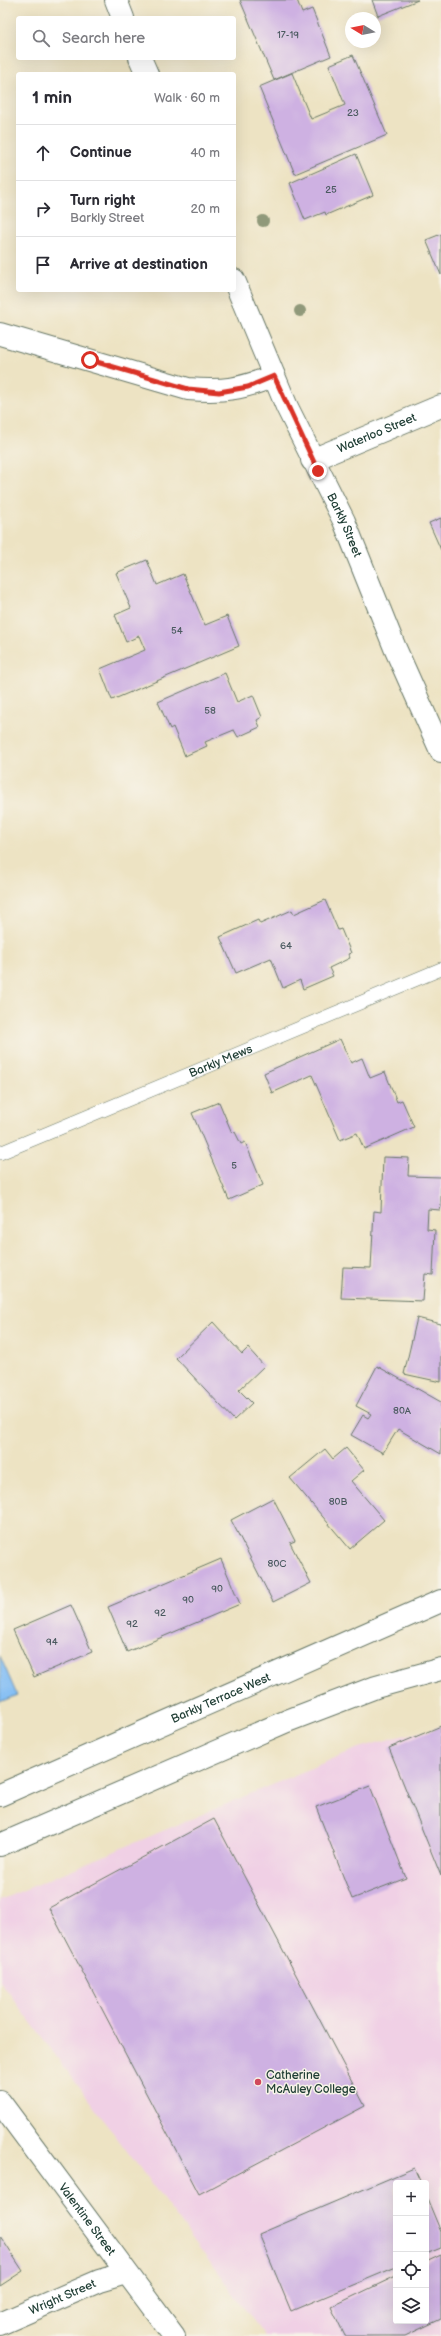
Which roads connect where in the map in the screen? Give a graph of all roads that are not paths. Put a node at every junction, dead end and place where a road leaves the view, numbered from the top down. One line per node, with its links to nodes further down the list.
1 (116, 0): 2 (street)
2 (123, 16)
3 (141, 60): 4 (street)
4 (146, 72)
5 (236, 285): 7 (street, Barkly Street)
6 (0, 334): 7 (street)
7 (274, 376): 9 (street, Barkly Street)
8 (441, 406): 9 (street, Waterloo Street)
9 (312, 460): 10 (street, Barkly Street)
10 (441, 751)
11 (441, 969): 12 (lane, Barkly Mews)
12 (0, 1153)
13 (441, 1601): 15 (street, Barkly Terrace West)
14 (441, 1669): 16 (street)
15 (0, 1795)
16 (0, 1844)
17 (0, 2102): 18 (street, Valentine Street)
18 (126, 2273): 19 (street, Wright Street); 20 (street, Valentine Street)
19 (0, 2324)
20 (174, 2336)

